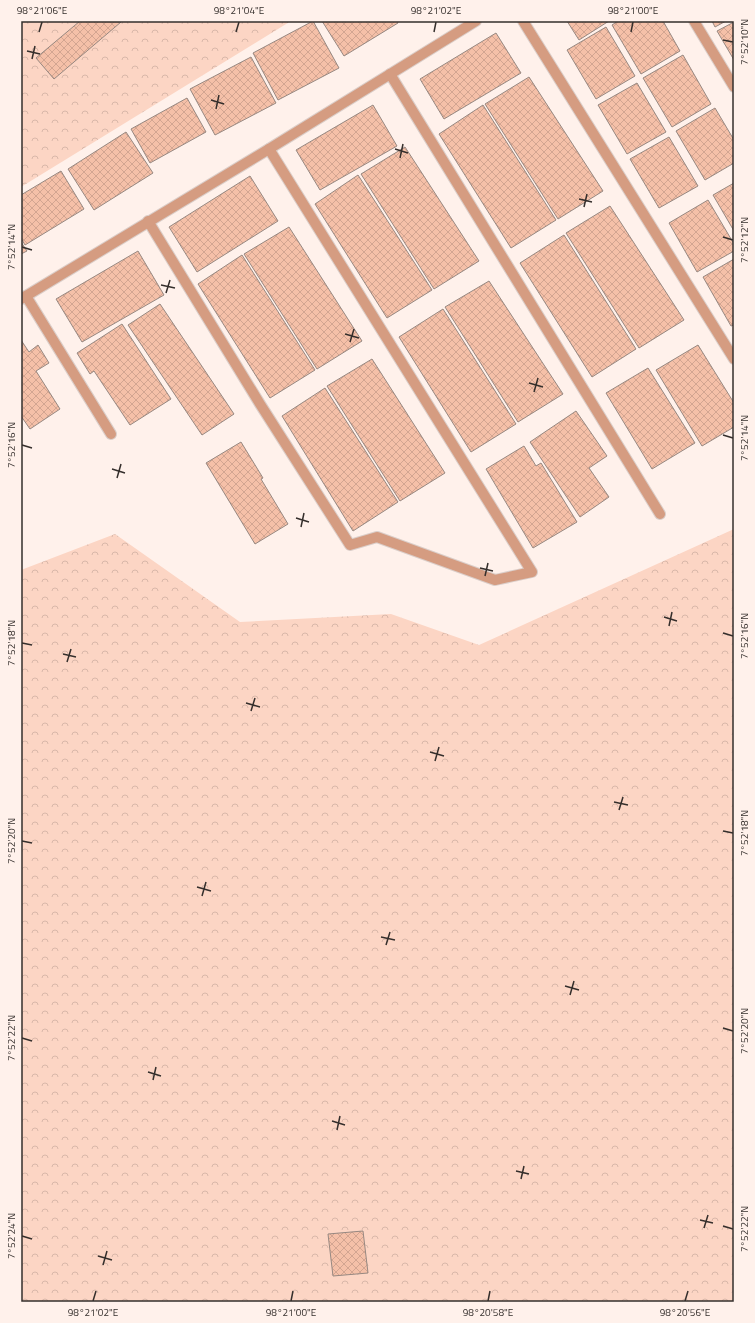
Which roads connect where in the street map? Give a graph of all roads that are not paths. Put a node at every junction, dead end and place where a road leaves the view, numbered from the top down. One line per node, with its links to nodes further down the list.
1 (476, 21): 4 (street)
2 (524, 21): 9 (street)
3 (694, 21): 5 (street)
4 (390, 74): 6 (street); 11 (street)
5 (734, 87)
6 (269, 149): 7 (street); 7 (street)
7 (148, 221): 8 (street)
8 (23, 297): 10 (street)
9 (734, 360)
10 (111, 434)
11 (660, 514)

